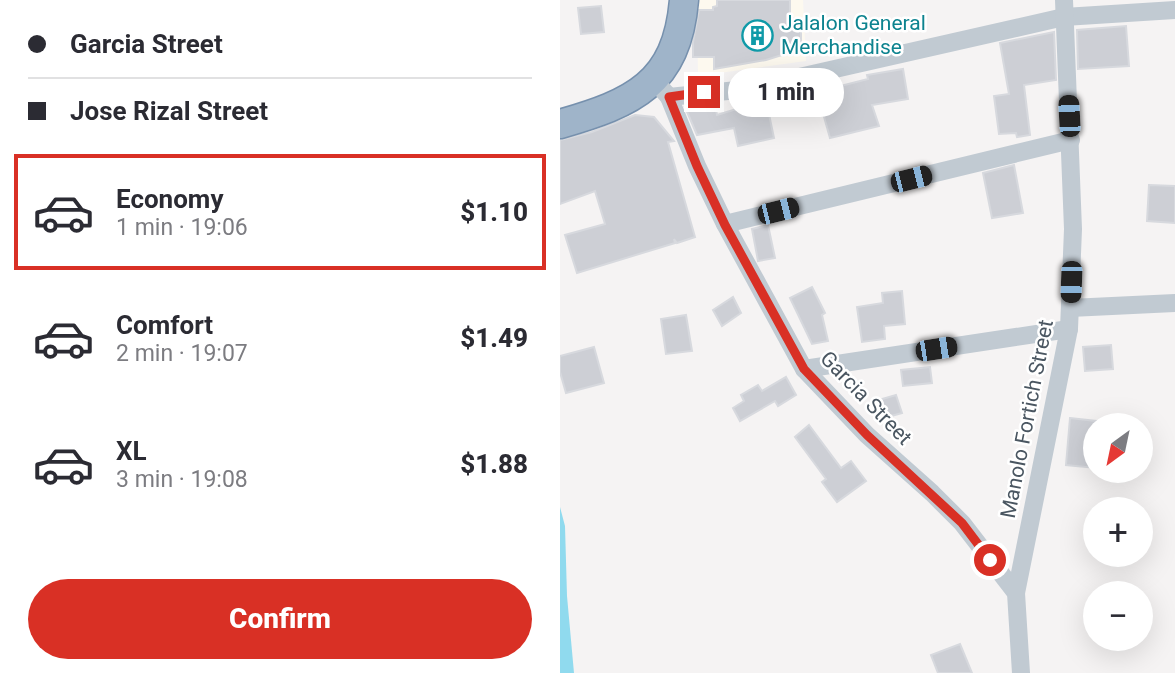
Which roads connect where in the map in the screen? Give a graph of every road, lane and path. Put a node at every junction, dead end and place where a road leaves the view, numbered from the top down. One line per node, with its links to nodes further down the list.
1 (684, 0): 4 (highway)
2 (1064, 8): 3 (street); 4 (street); 6 (street, Manolo Fortich Street)
3 (1175, 10)
4 (662, 89): 5 (highway); 7 (street, Garcia Street)
5 (560, 124)
6 (1071, 140): 7 (street); 9 (street, Manolo Fortich Street)
7 (725, 225): 11 (street, Garcia Street)
8 (1175, 303): 9 (street)
9 (1070, 309): 10 (street, Manolo Fortich Street)
10 (1069, 329): 11 (street); 12 (street, Manolo Fortich Street)
11 (804, 369): 12 (street, Garcia Street)
12 (1017, 593): 13 (street)
13 (1021, 673)

